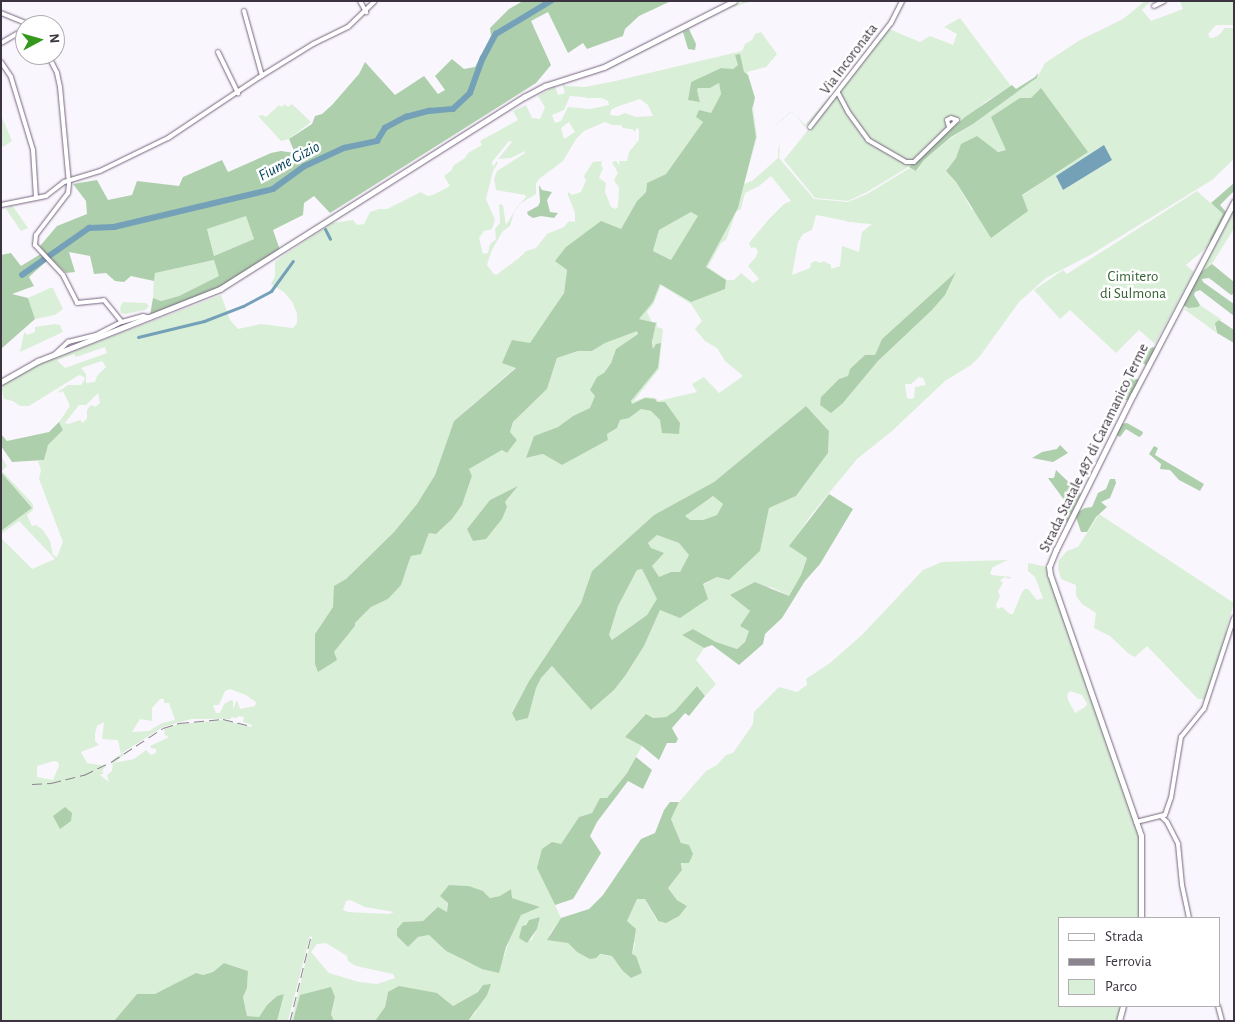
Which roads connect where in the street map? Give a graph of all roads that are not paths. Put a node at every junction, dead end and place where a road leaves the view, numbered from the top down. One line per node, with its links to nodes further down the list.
1 (360, 1): 10 (street)
2 (375, 1): 10 (street)
3 (734, 1): 8 (main road)
4 (740, 1): 8 (main road)
5 (902, 1): 20 (street, Via Incoronata)
6 (1164, 1): 7 (street)
7 (1154, 6)
8 (724, 7): 27 (main road)
9 (244, 11): 18 (street)
10 (366, 12): 18 (street)
11 (1, 13): 12 (street)
12 (15, 19)
13 (15, 35): 14 (street)
14 (1, 43)
15 (218, 52): 19 (street)
16 (1, 62): 24 (street)
17 (52, 65): 23 (street)
18 (262, 76): 19 (street)
19 (238, 93): 23 (street)
20 (838, 93): 21 (street, Via Incoronata); 22 (street)
21 (810, 127)
22 (949, 127)
23 (68, 181): 24 (street); 28 (street)
24 (36, 198): 26 (street)
25 (1234, 202): 33 (main road, Strada Statale 487 di Caramanico Terme)
26 (1, 205)
27 (150, 318): 28 (street); 29 (main road)
28 (122, 322): 29 (street)
29 (97, 336): 30 (main road)
30 (1, 382)
31 (1234, 618): 32 (street)
32 (1162, 817): 33 (street); 35 (street)
33 (1136, 822): 34 (main road, Strada Statale 487 di Caramanico Terme)
34 (1141, 917)
35 (1190, 917)
36 (1123, 1007): 38 (main road)
37 (1218, 1007): 39 (street)
38 (1119, 1021)
39 (1222, 1021)

